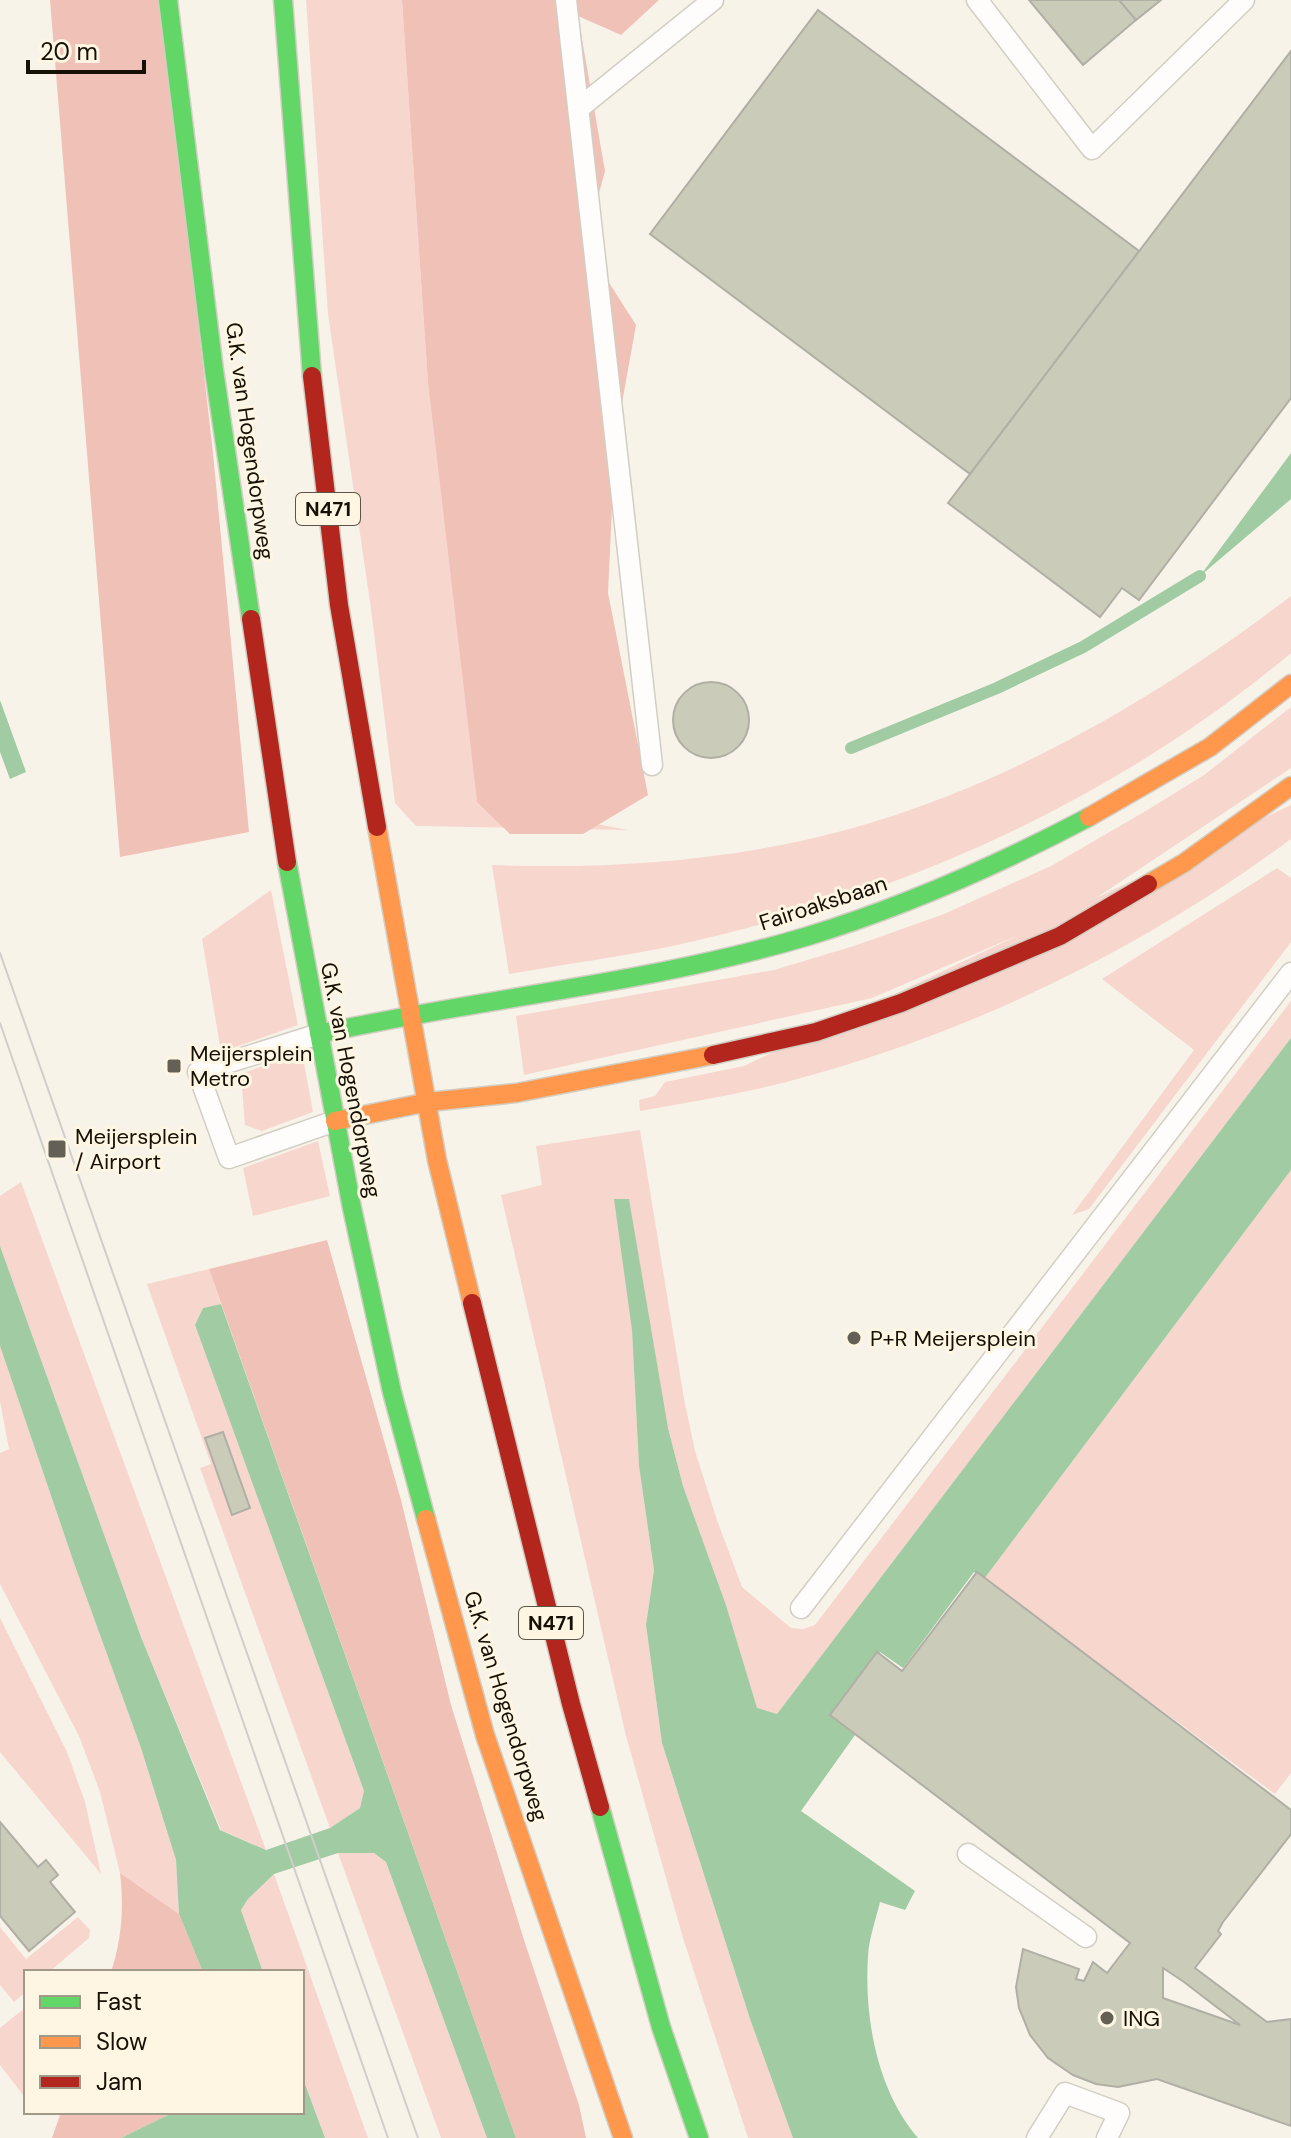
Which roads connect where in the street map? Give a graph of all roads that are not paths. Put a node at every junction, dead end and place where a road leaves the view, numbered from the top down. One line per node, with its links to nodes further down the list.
1 (168, 0): 13 (main road, G.K. van Hogendorpweg)
2 (283, 0): 12 (main road, N471)
3 (566, 0): 7 (lane)
4 (713, 0): 7 (lane)
5 (977, 0): 6 (lane)
6 (1244, 0)
7 (578, 109): 9 (lane)
8 (1291, 684): 12 (main road, Fairoaksbaan)
9 (652, 765)
10 (1291, 786): 14 (main road)
11 (1291, 973): 16 (lane)
12 (409, 1013): 13 (main road, Fairoaksbaan); 14 (main road, N471)
13 (319, 1034): 15 (main road, G.K. van Hogendorpweg); 15 (lane)
14 (428, 1102): 15 (main road); 20 (main road, N471)
15 (335, 1121): 19 (main road, G.K. van Hogendorpweg)
16 (801, 1608)
17 (968, 1854): 18 (lane)
18 (1086, 1937)
19 (623, 2138)
20 (699, 2138)
21 (1037, 2138): 22 (lane)
22 (1107, 2138)

